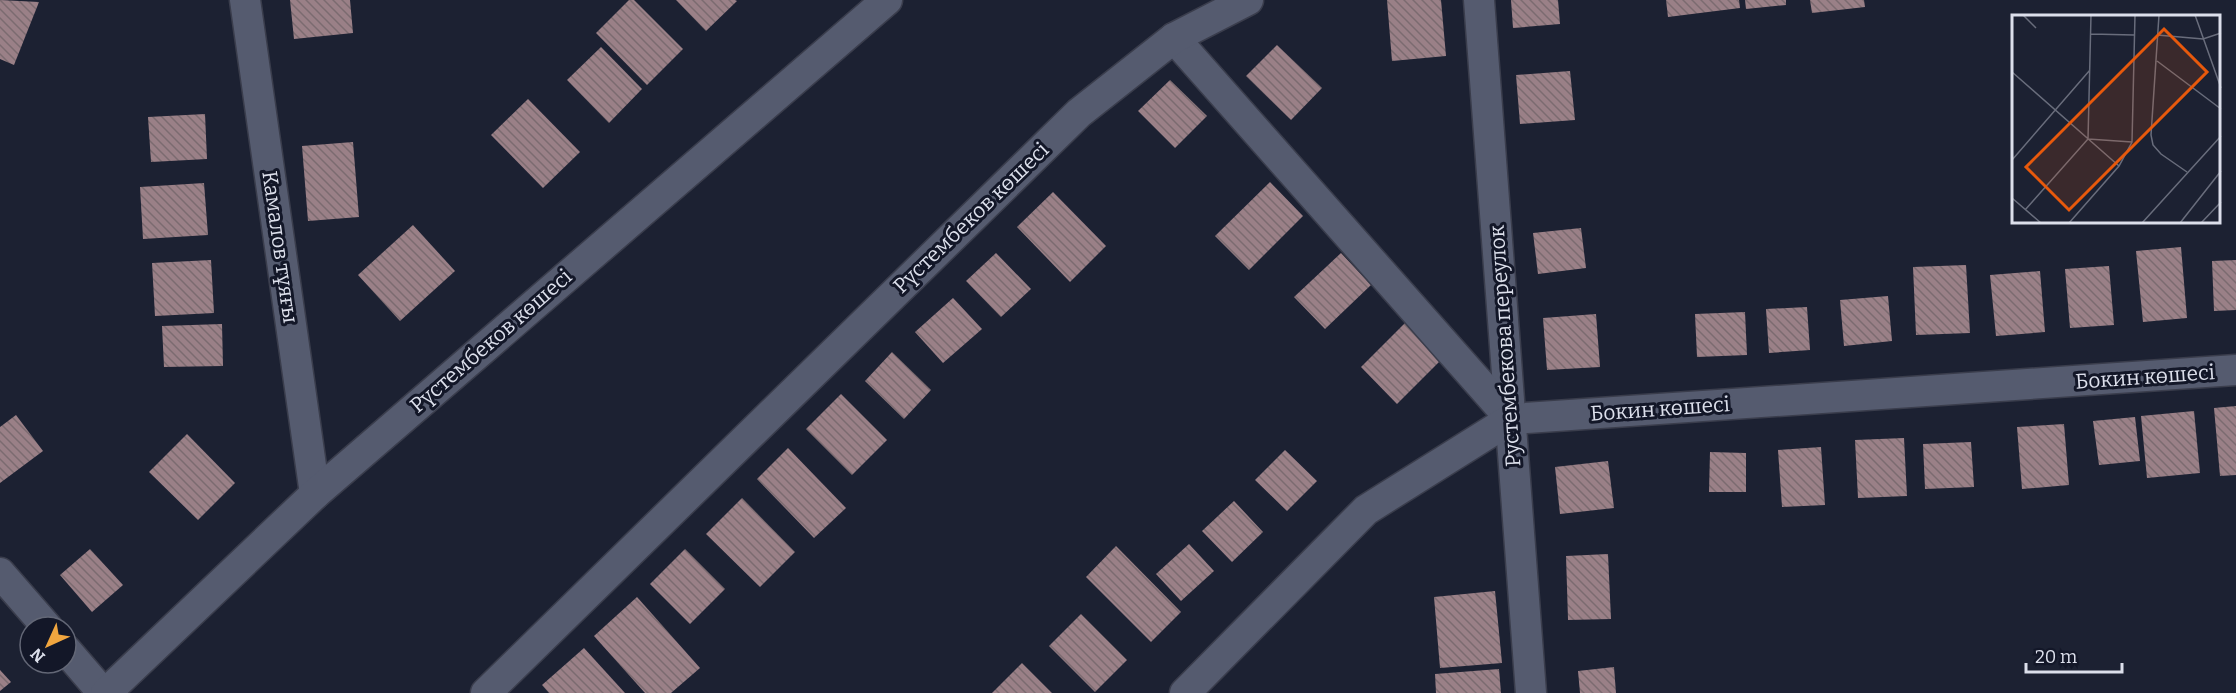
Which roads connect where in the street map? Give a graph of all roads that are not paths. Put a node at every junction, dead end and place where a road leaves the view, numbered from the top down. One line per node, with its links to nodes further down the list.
1 (245, 0): 8 (street, Камалов тұяғы)
2 (887, 0): 8 (street, Рүстембеков көшесі)
3 (1248, 0): 5 (street, Рүстембеков көшесі)
4 (1479, 0): 7 (street, Рустембекова переулок)
5 (1174, 38): 7 (street); 13 (street, Рүстембеков көшесі)
6 (2236, 370): 7 (street, Бокин көшесі)
7 (1511, 419): 14 (street, Бокин көшесі); 15 (street, Рустембекова переулок)
8 (315, 494): 12 (street, Рүстембеков көшесі)
9 (0, 573): 10 (street)
10 (36, 615)
11 (78, 664): 12 (street)
12 (104, 693)
13 (486, 693)
14 (1185, 693)
15 (1531, 693)

